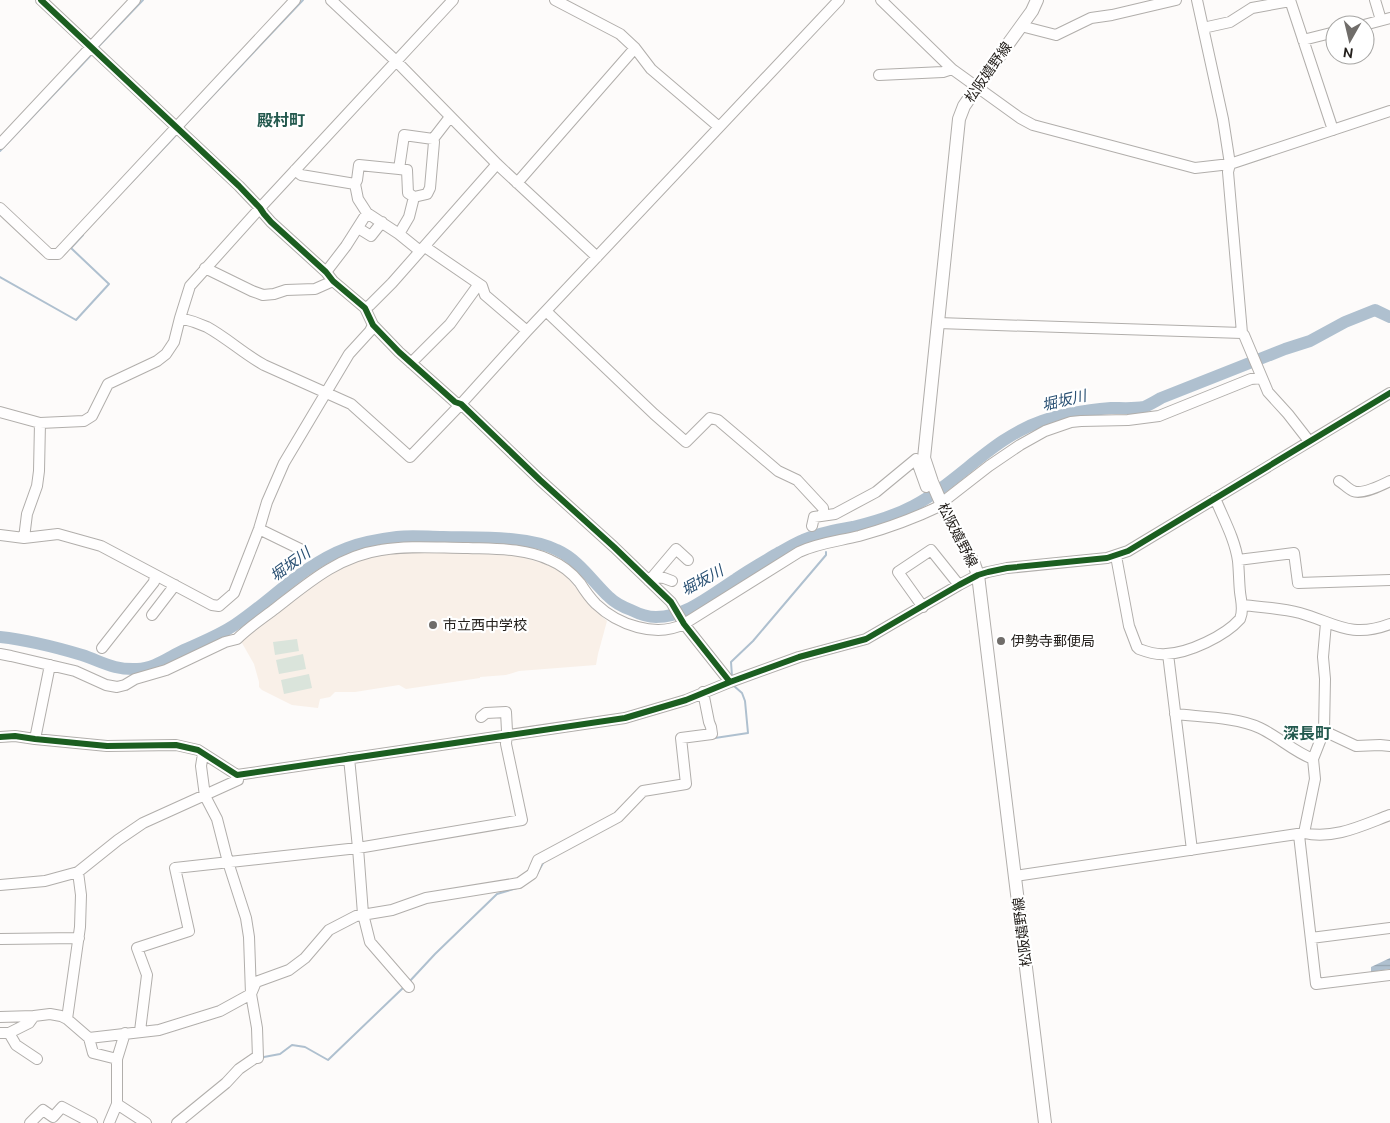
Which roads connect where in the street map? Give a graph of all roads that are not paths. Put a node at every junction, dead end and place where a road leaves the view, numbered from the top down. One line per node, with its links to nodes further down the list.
1 (41, 0): 20 (street)
2 (135, 0): 20 (street)
3 (295, 0): 28 (street)
4 (331, 0): 21 (street)
5 (453, 0): 21 (street)
6 (555, 0): 19 (street)
7 (839, 0): 27 (street)
8 (881, 0): 22 (street)
9 (1037, 0): 15 (main road, 松阪嬉野線)
10 (1176, 0): 15 (street)
11 (1197, 0): 16 (street)
12 (1290, 0): 16 (street); 18 (street)
13 (1375, 0): 14 (street)
14 (1386, 19)
15 (1021, 26): 24 (main road, 松阪嬉野線)
16 (1203, 28): 33 (street)
17 (1325, 34): 18 (street)
18 (1303, 40): 29 (street)
19 (635, 48): 27 (street); 36 (street)
20 (94, 49): 28 (street); 31 (street)
21 (396, 61): 26 (street); 35 (street)
22 (952, 69): 23 (street); 24 (street)
23 (879, 75)
24 (977, 87): 33 (street); 54 (main road, 松阪嬉野線)
25 (1390, 111): 29 (street)
26 (450, 117): 30 (street); 32 (street)
27 (719, 127): 46 (street)
28 (179, 129): 39 (street); 40 (street)
29 (1333, 130): 33 (street)
30 (433, 139): 34 (street); 38 (street)
31 (0, 144)
32 (497, 164): 36 (street); 45 (street)
33 (1230, 164): 57 (street)
34 (399, 169): 37 (street); 38 (street)
35 (295, 170): 37 (street); 40 (street)
36 (516, 183): 46 (street)
37 (355, 184): 41 (street)
38 (414, 197): 44 (street)
39 (0, 208)
40 (260, 208): 47 (street); 48 (street)
41 (367, 213): 42 (street); 43 (street)
42 (382, 222): 43 (street); 44 (street)
43 (358, 228): 48 (street)
44 (399, 234): 45 (street)
45 (422, 249): 50 (street); 51 (street)
46 (597, 258): 52 (street)
47 (205, 268): 49 (street); 53 (street)
48 (326, 272): 49 (street)
49 (333, 281): 51 (street)
50 (482, 286): 56 (street); 58 (street)
51 (365, 308): 55 (street)
52 (547, 312): 56 (street); 71 (street)
53 (180, 318): 60 (street); 64 (street)
54 (938, 323): 57 (street); 68 (main road, 松阪嬉野線)
55 (373, 325): 58 (street); 60 (street)
56 (527, 331): 62 (street)
57 (1242, 333): 59 (street)
58 (411, 363): 62 (street)
59 (1261, 376): 65 (street); 70 (street)
60 (325, 392): 62 (street); 73 (street)
61 (1390, 394): 65 (street)
62 (461, 404): 82 (street)
63 (0, 412): 64 (street)
64 (40, 423): 75 (street)
65 (1309, 441): 69 (street)
66 (1339, 481): 67 (street)
67 (1390, 481)
68 (932, 482): 70 (main road, 松阪嬉野線); 71 (street)
69 (1215, 498): 77 (street); 79 (street)
70 (942, 505): 81 (main road, 松阪嬉野線); 90 (street)
71 (823, 516): 72 (street)
72 (812, 526)
73 (259, 529): 76 (street); 85 (street)
74 (0, 535): 75 (street)
75 (24, 538): 80 (street)
76 (300, 549)
77 (1116, 556): 81 (street); 95 (street)
78 (688, 560): 82 (street)
79 (1238, 560): 83 (street); 87 (street)
80 (155, 575): 85 (street); 93 (street)
81 (978, 575): 86 (street); 117 (main road, 松阪嬉野線)
82 (651, 579): 84 (street); 90 (street)
83 (1390, 580)
84 (672, 581)
85 (175, 585): 89 (street)
86 (959, 585): 88 (street); 88 (street)
87 (1242, 605): 91 (street); 95 (street)
88 (923, 607): 97 (street)
89 (152, 616)
90 (683, 623): 96 (street); 97 (street)
91 (1326, 623): 92 (street); 101 (street)
92 (1390, 624)
93 (102, 648)
94 (0, 654): 96 (street)
95 (1168, 654): 99 (street)
96 (50, 665): 104 (street)
97 (732, 681): 98 (street)
98 (703, 692): 102 (street); 119 (street)
99 (1175, 714): 108 (street); 114 (street)
100 (481, 717): 102 (street)
101 (1324, 731): 105 (street); 108 (street)
102 (506, 735): 107 (street); 113 (street)
103 (0, 737): 104 (street)
104 (35, 739): 106 (street)
105 (1390, 746)
106 (203, 754): 109 (street); 110 (street)
107 (349, 758): 109 (street); 113 (street)
108 (1314, 759): 112 (street)
109 (237, 775): 110 (street)
110 (205, 796): 115 (street); 116 (street)
111 (1390, 815): 112 (street)
112 (1302, 834): 114 (street); 122 (street)
113 (358, 848): 115 (street); 119 (street)
114 (1192, 850): 117 (street)
115 (228, 862): 126 (street); 130 (street)
116 (78, 872): 118 (street); 121 (street)
117 (1015, 876): 142 (main road, 松阪嬉野線)
118 (0, 885)
119 (363, 914): 125 (street); 126 (street)
120 (1390, 928): 122 (street)
121 (79, 938): 123 (street); 129 (street)
122 (1311, 938): 124 (street)
123 (0, 939)
124 (1390, 975)
125 (406, 984)
126 (251, 994): 130 (street); 141 (street)
127 (34, 1016): 128 (street); 129 (street); 131 (street)
128 (0, 1017)
129 (67, 1019): 133 (street)
130 (140, 1031): 132 (street)
131 (5, 1033): 135 (street)
132 (125, 1033): 133 (street); 134 (street)
133 (89, 1038): 134 (street)
134 (117, 1059): 136 (street)
135 (37, 1060)
136 (117, 1104): 139 (street); 140 (street)
137 (30, 1123): 138 (street)
138 (92, 1123)
139 (108, 1123)
140 (146, 1123)
141 (177, 1123)
142 (1045, 1123)

